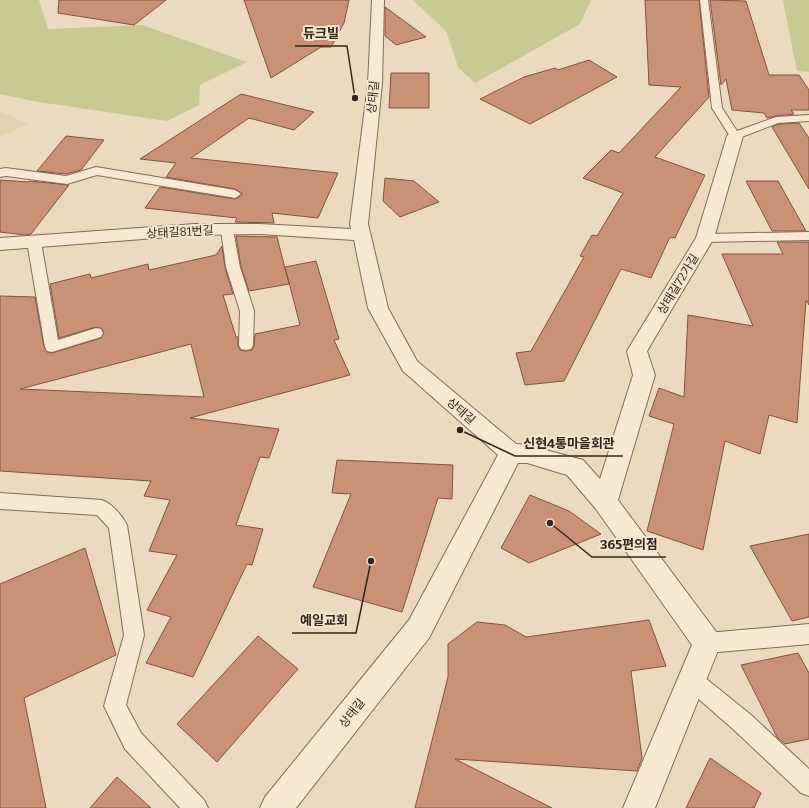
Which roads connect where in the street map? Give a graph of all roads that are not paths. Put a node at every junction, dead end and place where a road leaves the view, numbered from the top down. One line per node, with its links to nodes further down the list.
1 (378, 0): 8 (street, 상태길)
2 (704, 0): 4 (lane)
3 (809, 118): 4 (lane)
4 (735, 136): 10 (street, 상태길72가길)
5 (0, 173): 6 (lane)
6 (235, 194)
7 (227, 230): 8 (street, 상태길81번길); 11 (street, 상태길81번길); 14 (lane)
8 (360, 235): 15 (street, 상태길)
9 (809, 236): 10 (lane)
10 (705, 238): 17 (street, 상태길72가길)
11 (34, 242): 12 (street, 상태길81번길); 13 (lane)
12 (0, 244)
13 (96, 333)
14 (246, 345)
15 (511, 453): 17 (street); 23 (street, 상태길)
16 (0, 501): 22 (lane)
17 (605, 502): 19 (street)
18 (809, 634): 19 (lane)
19 (707, 642): 20 (street)
20 (692, 680): 21 (lane); 24 (street)
21 (809, 785)
22 (196, 808)
23 (276, 808)
24 (639, 808)

